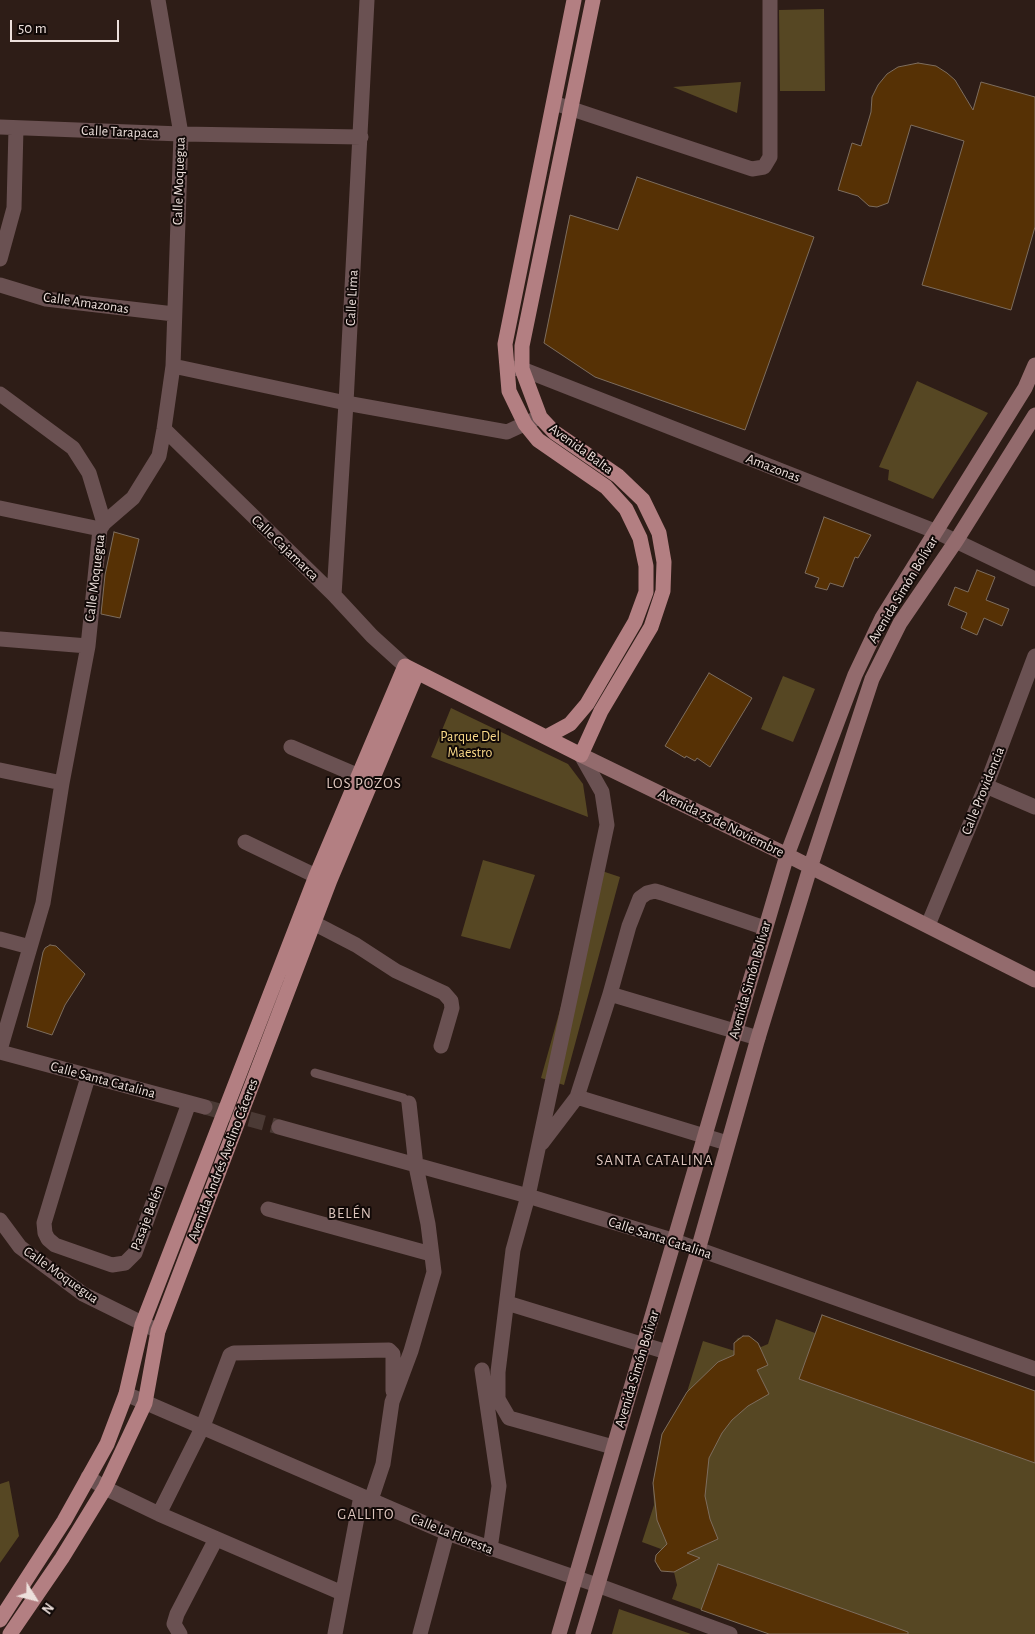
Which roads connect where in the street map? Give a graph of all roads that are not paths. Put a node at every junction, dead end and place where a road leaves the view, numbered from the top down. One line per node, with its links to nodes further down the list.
1 (158, 0): 10 (street, Calle Moquegua)
2 (367, 0): 11 (street, Calle Lima)
3 (574, 0): 6 (main road, Avenida Balta)
4 (593, 0): 7 (main road, Avenida Balta)
5 (770, 0): 7 (street)
6 (554, 103): 7 (street); 17 (main road, Avenida Balta)
7 (571, 107): 17 (main road, Avenida Balta)
8 (0, 127): 9 (street, Calle Tarapaca)
9 (16, 128): 10 (street, Calle Tarapaca); 12 (street)
10 (181, 134): 11 (street, Calle Tarapaca); 14 (street, Calle Moquegua)
11 (361, 137): 20 (street, Calle Lima)
12 (0, 259)
13 (0, 285): 14 (street, Calle Amazonas)
14 (174, 314): 16 (street, Calle Moquegua)
15 (1035, 365): 18 (main road, Avenida Simón Bolívar)
16 (173, 366): 20 (street); 24 (street, Calle Moquegua)
17 (515, 368): 22 (main road, Avenida Balta); 23 (main road, Avenida Balta); 27 (street, Amazonas)
18 (1030, 390): 27 (main road, Avenida Simón Bolívar)
19 (0, 394): 26 (street)
20 (346, 403): 23 (street); 30 (street, Calle Lima)
21 (1035, 415): 28 (main road, Avenida Simón Bolívar)
22 (540, 417): 23 (street); 37 (main road, Avenida Balta)
23 (525, 424): 35 (main road, Avenida Balta)
24 (164, 430): 26 (street, Calle Moquegua); 30 (street, Calle Cajamarca)
25 (0, 508): 26 (street)
26 (102, 526): 32 (street, Calle Moquegua)
27 (937, 532): 28 (street, Amazonas); 44 (main road, Avenida Simón Bolívar)
28 (956, 541): 29 (street, Amazonas); 45 (main road, Avenida Simón Bolívar)
29 (1035, 579)
30 (334, 595): 34 (street, Calle Cajamarca)
31 (0, 639): 32 (street)
32 (88, 646): 40 (street, Calle Moquegua)
33 (1034, 662): 41 (street, Calle Providencia)
34 (412, 669): 35 (main road, Avenida 25 de Noviembre); 39 (main road, Avenida Andrés Avelino Cáceres); 47 (main road, Avenida Andrés Avelino Cáceres)
35 (546, 737): 37 (main road, Avenida 25 de Noviembre)
36 (291, 747): 39 (street)
37 (581, 755): 44 (main road, Avenida 25 de Noviembre); 67 (street)
38 (0, 770): 40 (street)
39 (359, 776): 46 (main road, Avenida Andrés Avelino Cáceres)
40 (62, 782): 51 (street, Calle Moquegua)
41 (986, 786): 42 (street); 48 (street, Calle Providencia)
42 (1035, 807)
43 (245, 842): 46 (street)
44 (787, 855): 45 (main road, Avenida 25 de Noviembre); 49 (main road, Avenida Simón Bolívar)
45 (810, 868): 48 (main road, Avenida 25 de Noviembre); 55 (main road, Avenida Simón Bolívar)
46 (316, 876): 47 (main road, Avenida Andrés Avelino Cáceres)
47 (307, 920): 56 (street); 76 (main road, Avenida Andrés Avelino Cáceres); 77 (main road, Avenida Andrés Avelino Cáceres)
48 (928, 924): 52 (main road, Avenida 25 de Noviembre)
49 (765, 928): 53 (street); 54 (main road, Avenida Simón Bolívar)
50 (0, 939): 51 (street)
51 (30, 948): 57 (street, Calle Moquegua)
52 (1035, 980)
53 (610, 994): 54 (street); 60 (street)
54 (734, 1032): 55 (street); 65 (main road, Avenida Simón Bolívar)
55 (758, 1038): 66 (main road, Avenida Simón Bolívar)
56 (441, 1046)
57 (0, 1051): 59 (street, Calle Santa Catalina)
58 (315, 1073): 62 (lane)
59 (88, 1077): 61 (street, Calle Santa Catalina); 61 (street, Pasaje Belén)
60 (577, 1097): 65 (street); 67 (street)
61 (189, 1103): 63 (street, Calle Santa Catalina)
62 (409, 1103): 68 (street)
63 (205, 1107)
64 (279, 1127): 68 (street, Calle Santa Catalina)
65 (704, 1136): 66 (street); 72 (main road, Avenida Simón Bolívar)
66 (727, 1143): 73 (main road, Avenida Simón Bolívar)
67 (538, 1148): 69 (street)
68 (416, 1166): 69 (street, Calle Santa Catalina); 74 (street)
69 (528, 1196): 72 (street, Calle Santa Catalina); 75 (street)
70 (268, 1209): 74 (street)
71 (0, 1220): 76 (street, Calle Moquegua)
72 (675, 1241): 73 (street, Calle Santa Catalina); 78 (main road, Avenida Simón Bolívar)
73 (698, 1250): 79 (main road, Avenida Simón Bolívar); 80 (street, Calle Santa Catalina)
74 (431, 1254): 83 (street)
75 (506, 1303): 78 (street); 88 (street)
76 (142, 1325): 77 (street, Calle Moquegua); 82 (main road, Avenida Andrés Avelino Cáceres)
77 (158, 1331): 84 (main road, Avenida Andrés Avelino Cáceres)
78 (644, 1345): 79 (street); 86 (main road, Avenida Simón Bolívar)
79 (667, 1352): 87 (main road, Avenida Simón Bolívar)
80 (1035, 1369)
81 (482, 1370): 95 (street)
82 (126, 1394): 84 (street, Calle La Floresta); 89 (main road, Avenida Andrés Avelino Cáceres)
83 (392, 1402): 85 (street); 91 (street)
84 (145, 1403): 85 (street, Calle La Floresta); 90 (main road, Avenida Andrés Avelino Cáceres)
85 (203, 1426): 91 (street, Calle La Floresta); 92 (street)
86 (619, 1426): 87 (main road); 88 (main road, Avenida Simón Bolívar)
87 (643, 1433): 97 (main road, Avenida Simón Bolívar)
88 (613, 1448): 96 (main road, Avenida Simón Bolívar)
89 (88, 1477): 90 (street); 99 (main road, Avenida Andrés Avelino Cáceres)
90 (105, 1488): 92 (street); 100 (main road, Avenida Andrés Avelino Cáceres)
91 (366, 1498): 93 (street, Calle La Floresta); 98 (street)
92 (160, 1514): 94 (street)
93 (447, 1533): 95 (street, Calle La Floresta); 103 (street)
94 (216, 1539): 98 (street); 101 (street)
95 (490, 1549): 96 (street, Calle La Floresta)
96 (574, 1577): 97 (street, Calle La Floresta); 104 (main road, Avenida Simón Bolívar)
97 (597, 1585): 105 (main road, Avenida Simón Bolívar); 106 (street, Calle La Floresta)
98 (342, 1593): 102 (street)
99 (0, 1620)
100 (10, 1634)
101 (180, 1634)
102 (335, 1634)
103 (420, 1634)
104 (559, 1634)
105 (583, 1634)
106 (730, 1634)

